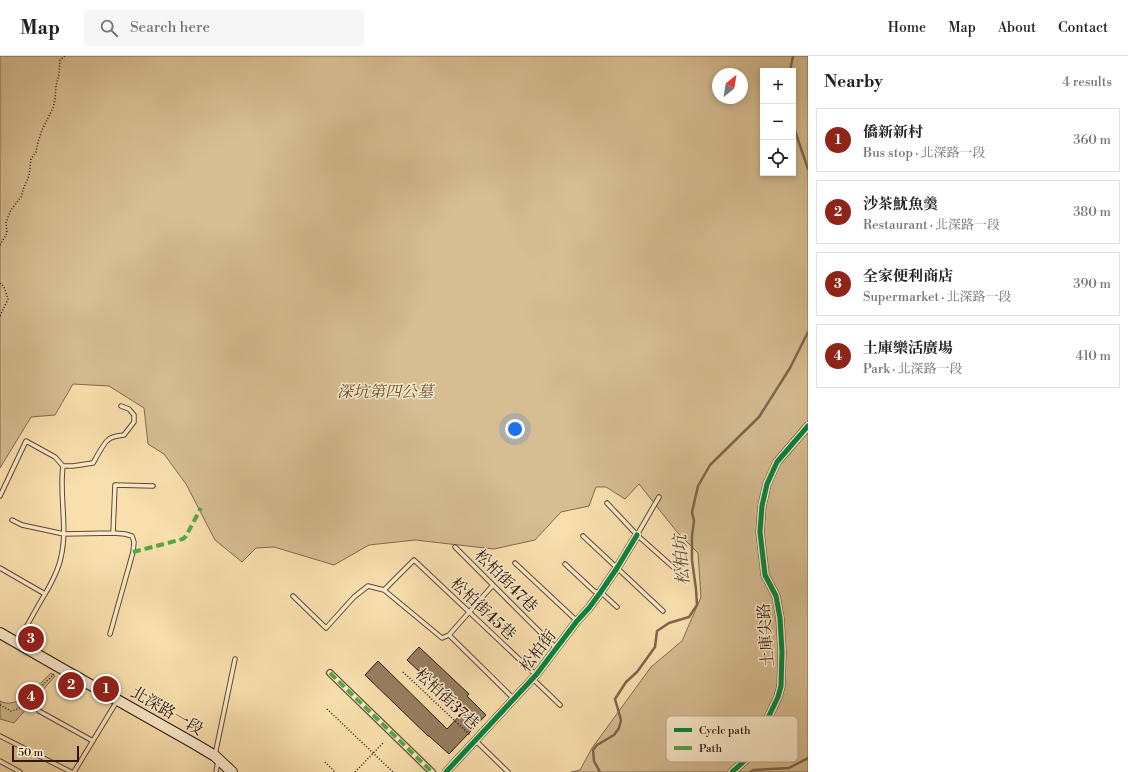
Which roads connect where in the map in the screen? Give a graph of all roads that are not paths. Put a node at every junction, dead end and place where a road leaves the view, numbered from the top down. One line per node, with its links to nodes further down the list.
1 (121, 406): 3 (lane)
2 (808, 426): 40 (street, 土庫尖路)
3 (63, 466): 5 (lane); 10 (lane)
4 (153, 486): 9 (lane)
5 (0, 496)
6 (659, 497): 11 (lane, 松柏街)
7 (607, 503): 11 (lane)
8 (12, 520): 10 (lane)
9 (113, 533): 10 (lane); 29 (lane)
10 (64, 534): 21 (lane)
11 (637, 535): 17 (street, 松柏街); 18 (lane)
12 (583, 536): 17 (lane)
13 (455, 547): 19 (lane, 松柏街47巷)
14 (515, 563): 27 (lane)
15 (565, 564): 22 (lane)
16 (0, 568): 21 (lane)
17 (617, 568): 22 (street, 松柏街); 25 (lane)
18 (682, 575)
19 (493, 585): 26 (lane); 32 (lane, 松柏街47巷)
20 (384, 590): 23 (lane); 26 (lane, 松柏街45巷); 30 (lane)
21 (45, 594): 31 (lane)
22 (600, 594): 24 (lane); 27 (street, 松柏街)
23 (293, 596)
24 (617, 608)
25 (663, 611)
26 (469, 612): 30 (lane); 35 (lane, 松柏街45巷)
27 (577, 621): 32 (street, 松柏街)
28 (0, 633): 31 (main road, 北深路一段)
29 (110, 634)
30 (449, 635): 36 (lane)
31 (17, 643): 37 (main road, 北深路一段)
32 (556, 649): 35 (street, 松柏街)
33 (235, 659): 44 (lane)
34 (330, 673): 52 (street)
35 (535, 677): 36 (street, 松柏街); 38 (lane, 松柏街45巷)
36 (515, 699): 43 (street, 松柏街)
37 (118, 700): 42 (lane); 44 (main road, 北深路一段)
38 (560, 705)
39 (39, 711): 42 (lane)
40 (769, 716)
41 (0, 736): 48 (lane)
42 (93, 741): 49 (lane)
43 (476, 741): 53 (street, 松柏街); 54 (lane)
44 (217, 758): 50 (lane); 51 (main road, 北深路一段)
45 (0, 761): 47 (lane)
46 (743, 762): 55 (street, 土庫尖路)
47 (20, 772)
48 (71, 772)
49 (74, 772)
50 (216, 772)
51 (232, 772)
52 (432, 772)
53 (446, 772)
54 (508, 772)
55 (732, 772)

